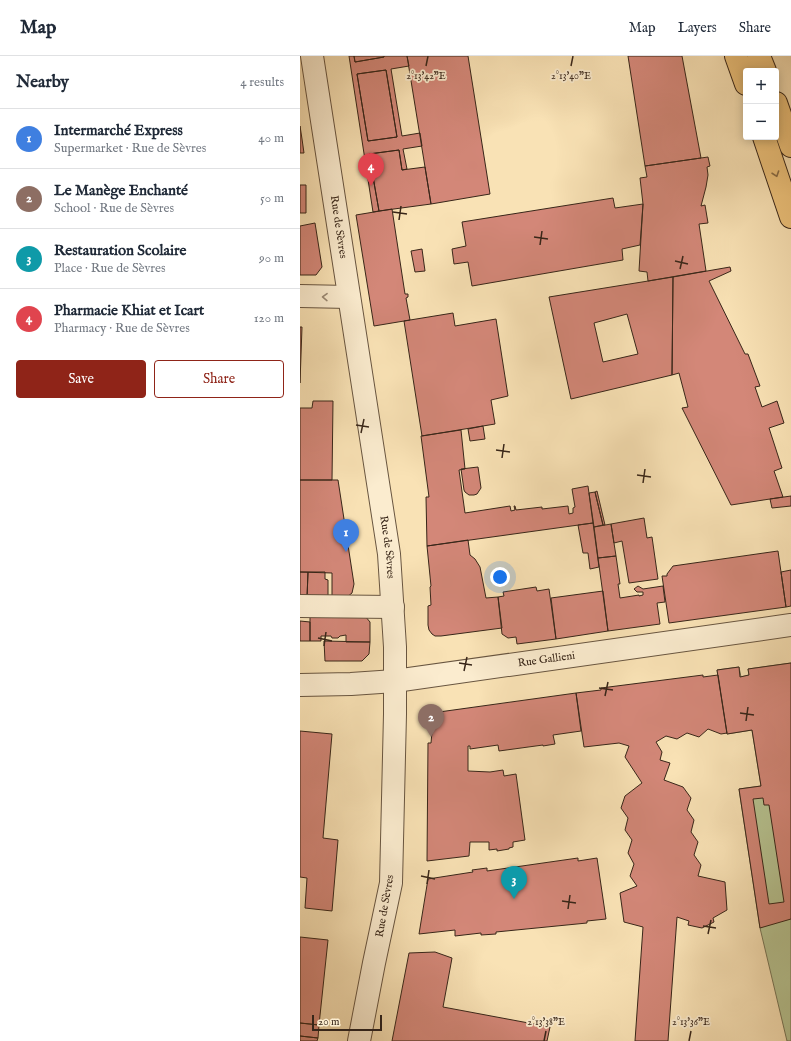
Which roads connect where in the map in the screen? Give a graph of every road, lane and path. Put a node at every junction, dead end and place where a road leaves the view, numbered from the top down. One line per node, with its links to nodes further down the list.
1 (312, 56): 11 (street, Rue de Sèvres)
2 (736, 56): 5 (main road)
3 (760, 56): 4 (main road)
4 (764, 68)
5 (743, 76)
6 (776, 104): 8 (main road)
7 (765, 140): 9 (main road, one-way to 9)
8 (791, 146)
9 (791, 217)
10 (300, 296): 11 (street, one-way to 10)
11 (349, 297): 13 (street, Rue de Sèvres)
12 (300, 606): 13 (street)
13 (392, 607): 15 (street, Rue de Sèvres)
14 (791, 625): 15 (street, Rue Gallieni)
15 (395, 681): 16 (street, Rue Gallieni); 17 (street, Rue de Sèvres)
16 (300, 685)
17 (359, 1041)

